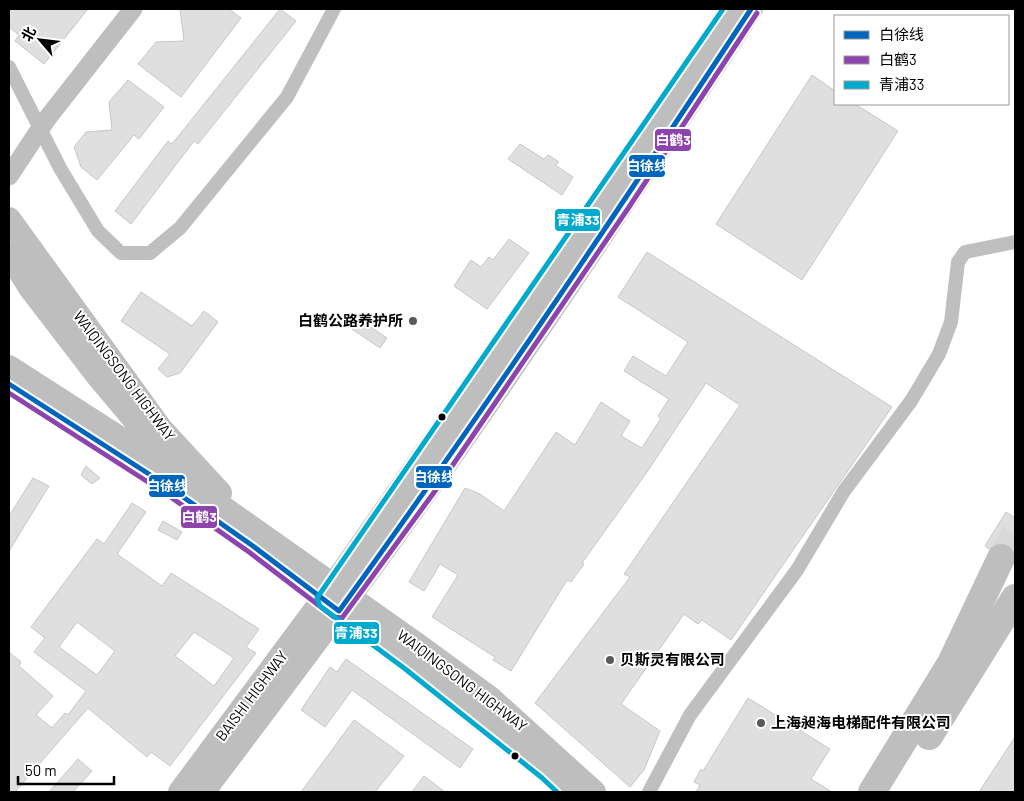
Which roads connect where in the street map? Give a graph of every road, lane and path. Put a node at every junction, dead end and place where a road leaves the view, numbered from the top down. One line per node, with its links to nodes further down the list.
1 (133, 9): 4 (street)
2 (732, 9): 13 (main road)
3 (752, 9): 13 (main road)
4 (9, 176)
5 (9, 219): 10 (main road, WAIQINGSONG HIGHWAY)
6 (9, 254): 9 (main road, WAIQINGSONG HIGHWAY)
7 (9, 367): 9 (main road, WAIQINGSONG HIGHWAY)
8 (9, 384): 10 (main road, WAIQINGSONG HIGHWAY)
9 (193, 486): 10 (main road, WAIQINGSONG HIGHWAY)
10 (249, 534): 13 (main road, WAIQINGSONG HIGHWAY)
11 (1001, 558): 18 (highway)
12 (1015, 598): 19 (highway)
13 (336, 599): 14 (main road, BAISHI HIGHWAY); 15 (main road, BAISHI HIGHWAY); 16 (main road, WAIQINGSONG HIGHWAY); 17 (main road, WAIQINGSONG HIGHWAY)
14 (180, 792)
15 (203, 792)
16 (568, 792)
17 (594, 792)
18 (872, 792)
19 (893, 792)

